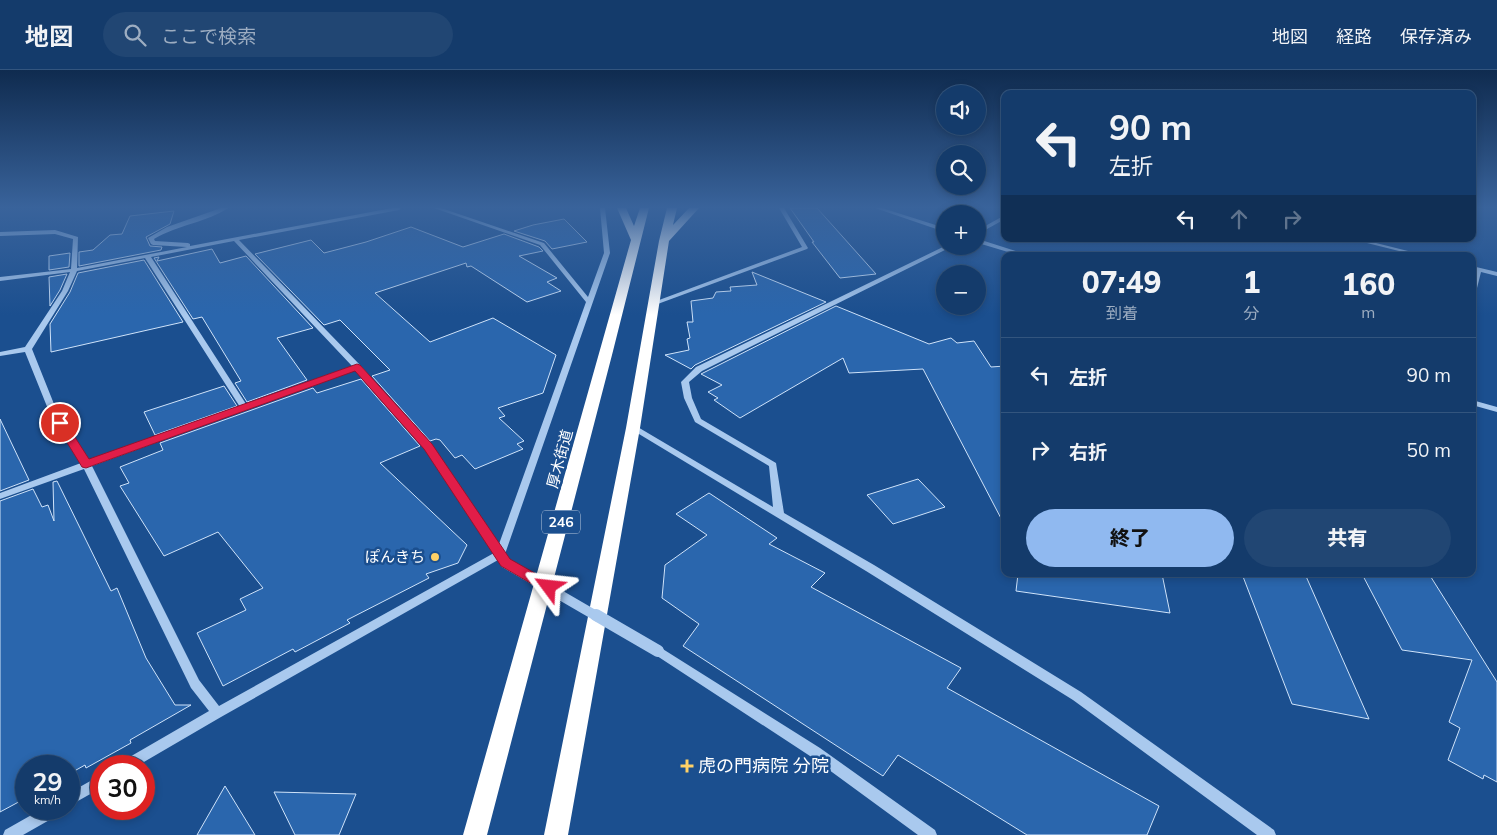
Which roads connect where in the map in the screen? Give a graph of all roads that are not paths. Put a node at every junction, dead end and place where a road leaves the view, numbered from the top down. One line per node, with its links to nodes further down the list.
1 (76, 244): 18 (street)
2 (164, 244): 12 (street)
3 (214, 244): 12 (street)
4 (240, 244): 25 (street)
5 (541, 244): 21 (street)
6 (606, 244): 21 (street)
7 (634, 244): 38 (highway, 厚木街道 / 246)
8 (664, 244): 22 (highway)
9 (802, 244): 22 (street)
10 (989, 244): 13 (street)
11 (1374, 244): 14 (street)
12 (201, 246): 16 (street)
13 (1014, 252)
14 (1408, 252)
15 (936, 253): 32 (street)
16 (148, 256): 18 (street); 27 (street)
17 (1476, 269): 19 (street)
18 (74, 270): 20 (street); 23 (street)
19 (1497, 274)
20 (0, 280)
21 (590, 303): 33 (street)
22 (653, 304): 29 (highway)
23 (28, 349): 24 (street); 30 (street)
24 (0, 354)
25 (357, 367): 27 (street); 33 (street)
26 (1476, 403): 28 (street)
27 (244, 407): 30 (street)
28 (1497, 410)
29 (633, 428): 32 (street); 39 (highway)
30 (86, 464): 31 (street); 34 (street)
31 (0, 496)
32 (779, 514): 41 (street)
33 (503, 558): 34 (street); 40 (street, bridge)
34 (217, 713): 35 (street)
35 (145, 755)
36 (36, 820): 37 (street)
37 (10, 835)
38 (475, 835)
39 (556, 835)
40 (930, 835)
41 (1270, 835)

